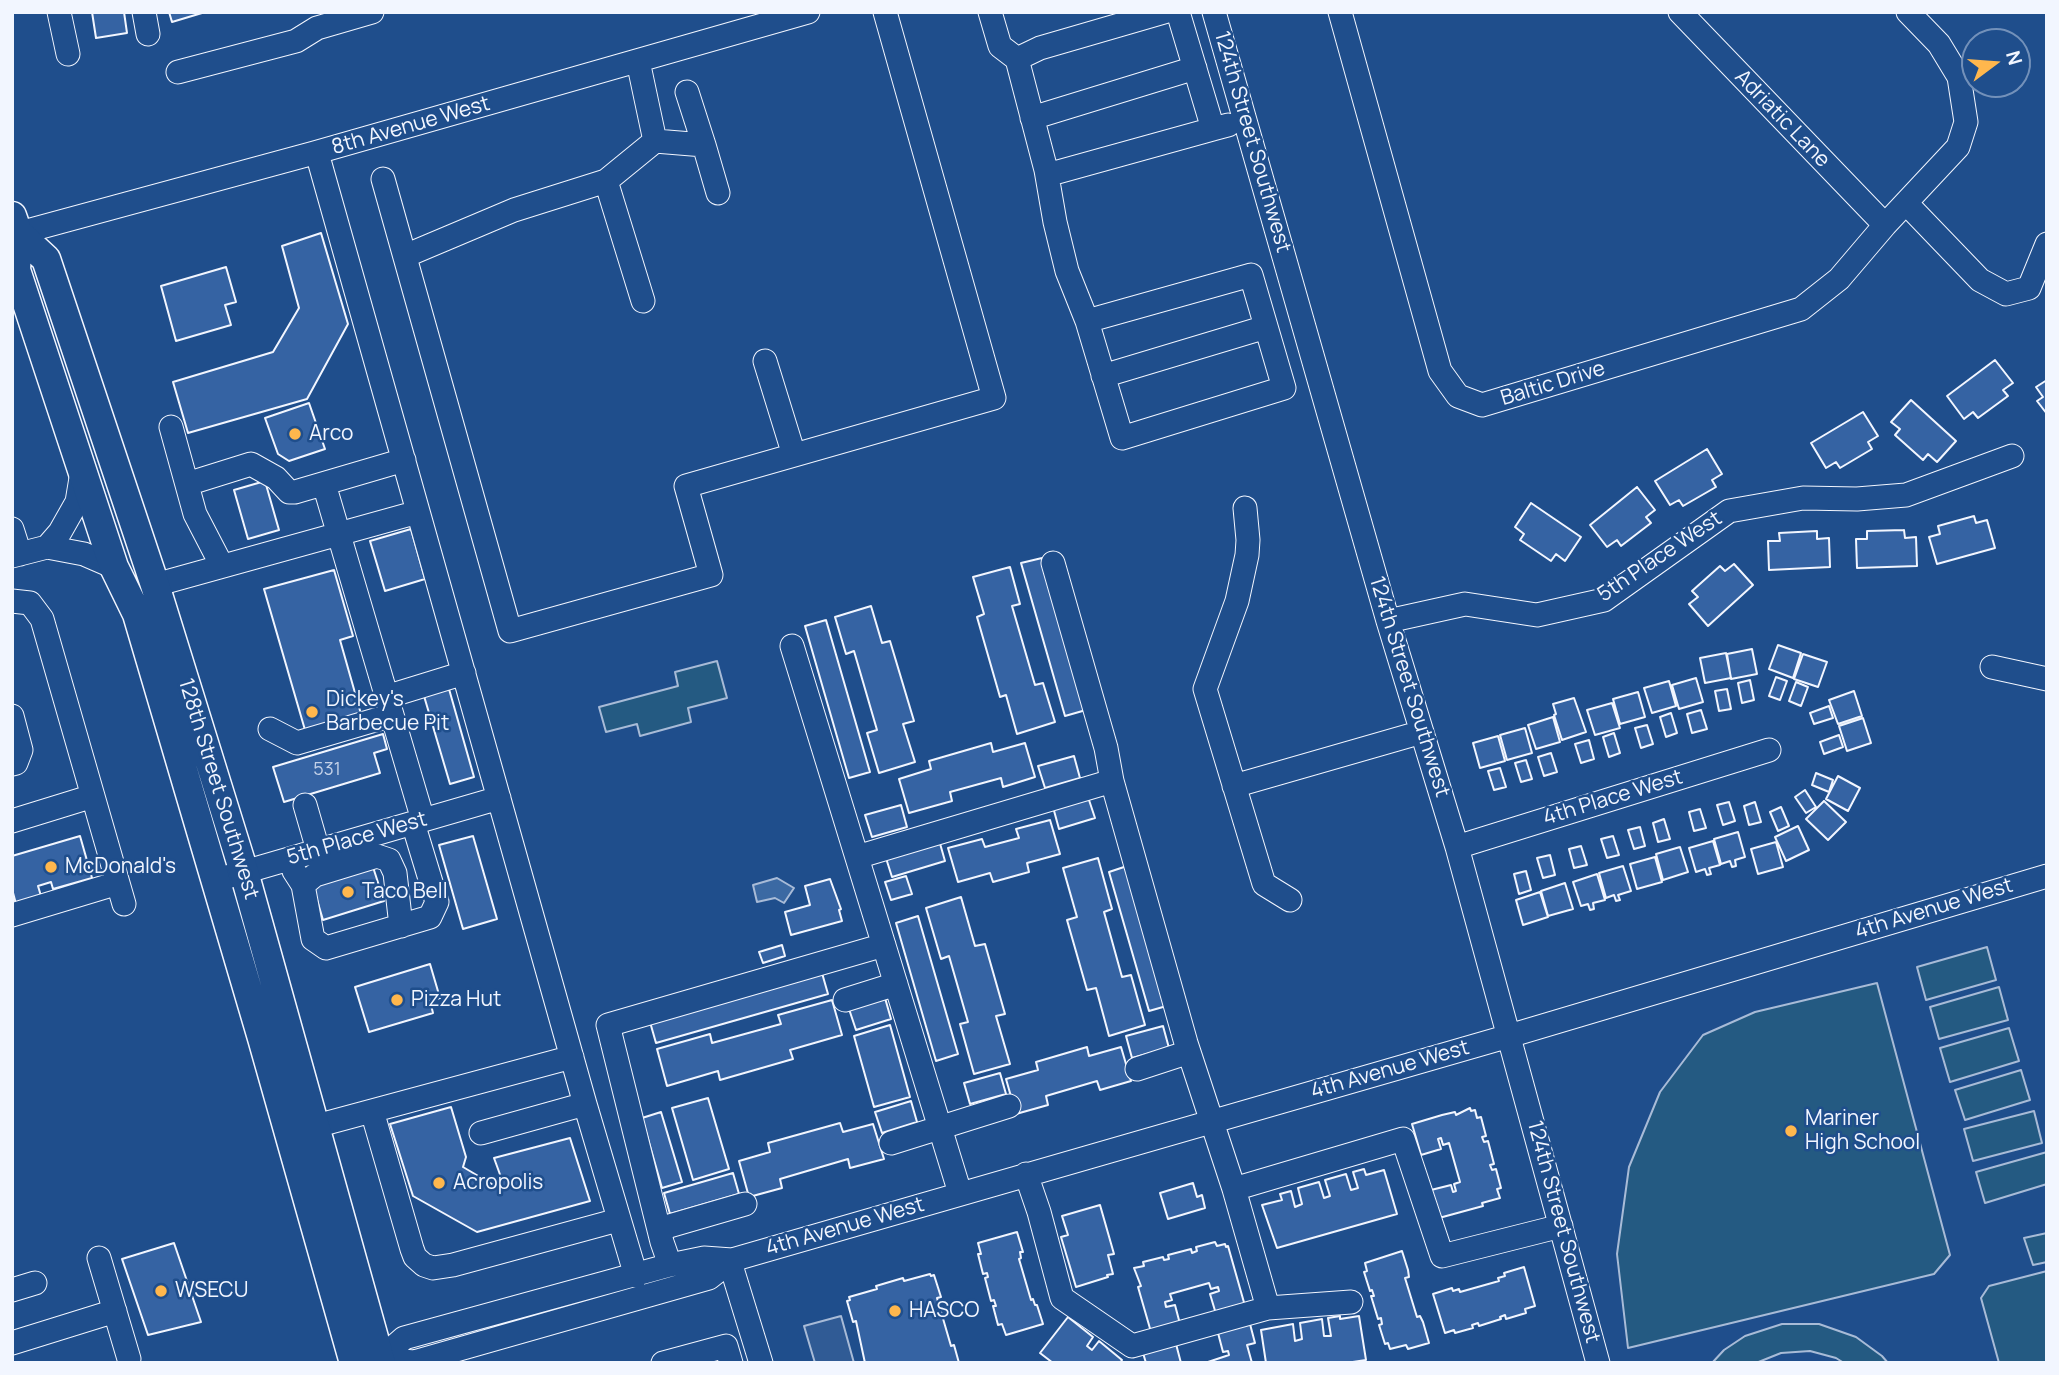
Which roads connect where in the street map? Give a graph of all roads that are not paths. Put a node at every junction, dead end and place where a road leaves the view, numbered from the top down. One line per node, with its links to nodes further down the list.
1 (60, 12): 14 (street)
2 (372, 12): 12 (street)
3 (808, 12): 13 (street, 8th Avenue West)
4 (885, 12): 45 (street)
5 (990, 12): 15 (street)
6 (1164, 12): 15 (street)
7 (1178, 12): 17 (street)
8 (1214, 12): 21 (street, 124th Street Southwest)
9 (1339, 12): 31 (street, Baltic Drive)
10 (1680, 12): 31 (street, Adriatic Lane)
11 (1908, 12): 30 (street, Baltic Drive)
12 (315, 20): 18 (street)
13 (748, 21): 16 (street, 8th Avenue West)
14 (68, 54)
15 (1017, 59): 20 (street)
16 (638, 61): 23 (street); 25 (street, 8th Avenue West)
17 (1195, 68): 20 (street); 22 (street)
18 (178, 72)
19 (687, 92): 24 (street)
20 (1032, 118): 26 (street)
21 (1245, 121): 22 (street); 35 (street, 124th Street Southwest)
22 (1213, 129): 26 (street)
23 (655, 141): 24 (street); 28 (street)
24 (704, 145): 29 (street)
25 (317, 153): 32 (street, 8th Avenue West); 47 (street)
26 (1047, 175): 38 (street)
27 (383, 179): 34 (street)
28 (606, 181): 34 (street); 37 (street)
29 (718, 193)
30 (1906, 203): 31 (street, Baltic Drive); 33 (street)
31 (1885, 225)
32 (14, 228): 48 (main road, 128th Street Southwest); 60 (main road, 128th Street Southwest)
33 (2047, 244)
34 (405, 256): 45 (street)
35 (1286, 264): 36 (street); 42 (street, 124th Street Southwest)
36 (1251, 275): 38 (street); 39 (street)
37 (643, 301)
38 (1087, 321): 41 (street)
39 (1266, 327): 41 (street); 43 (street)
40 (765, 362): 45 (street)
41 (1103, 376): 43 (street)
42 (1319, 379): 43 (street); 62 (street, 124th Street Southwest)
43 (1284, 388)
44 (171, 427): 49 (street)
45 (794, 455)
46 (2012, 456): 62 (street, 5th Place West)
47 (404, 460): 50 (street); 52 (street)
48 (82, 472): 55 (street); 59 (main road, 128th Street Southwest)
49 (187, 484): 50 (street); 58 (street)
50 (324, 484): 54 (street)
51 (1245, 508): 74 (street)
52 (418, 512): 54 (street); 65 (street)
53 (12, 529): 56 (street)
54 (339, 534): 58 (street); 67 (street)
55 (47, 547): 56 (street); 59 (street)
56 (16, 555)
57 (1053, 563): 73 (street)
58 (222, 566): 60 (street)
59 (114, 567): 86 (main road, 128th Street Southwest)
60 (155, 585): 84 (main road, 128th Street Southwest)
61 (12, 601): 75 (street)
62 (1388, 621): 70 (street, 124th Street Southwest)
63 (792, 646): 82 (street)
64 (1992, 667): 66 (street)
65 (464, 673): 67 (street); 76 (street)
66 (2047, 679)
67 (389, 706): 69 (street); 79 (street)
68 (12, 716): 72 (street)
69 (270, 729)
70 (1422, 732): 74 (street); 80 (street, 124th Street Southwest)
71 (1769, 750): 80 (street, 4th Place West)
72 (12, 764)
73 (1112, 781): 82 (street); 95 (street)
74 (1234, 786): 88 (street)
75 (93, 796): 78 (street); 89 (street)
76 (499, 798): 79 (street, 5th Place West); 96 (street)
77 (305, 805): 81 (street)
78 (12, 821)
79 (418, 821): 81 (street, 5th Place West); 90 (street)
80 (1457, 847): 94 (street, 124th Street Southwest)
81 (318, 850): 83 (street, 5th Place West)
82 (857, 857): 91 (street)
83 (292, 858): 84 (street, 5th Place West); 87 (street)
84 (244, 872): 86 (street, 5th Place West); 102 (main road, 128th Street Southwest)
85 (2047, 876): 94 (street, 4th Avenue West)
86 (214, 881): 124 (main road, 128th Street Southwest)
87 (303, 886): 90 (street); 90 (street)
88 (1290, 900)
89 (12, 915)
90 (401, 926)
91 (884, 945): 92 (street); 112 (street)
92 (896, 984): 93 (street); 103 (street)
93 (845, 1000)
94 (1509, 1036): 101 (street, 4th Avenue West); 111 (street, 124th Street Southwest)
95 (1189, 1052): 97 (street); 101 (street)
96 (572, 1057): 98 (street); 100 (street)
97 (1137, 1069)
98 (585, 1104): 104 (street); 110 (street)
99 (1009, 1106): 103 (street)
100 (372, 1111): 102 (street); 110 (street)
101 (1210, 1122): 106 (street, 4th Avenue West); 107 (street)
102 (316, 1126): 124 (main road, 128th Street Southwest)
103 (941, 1127): 105 (street); 108 (street)
104 (481, 1133)
105 (891, 1143)
106 (1026, 1174): 108 (street, 4th Avenue West); 120 (street)
107 (1234, 1189): 111 (street); 120 (street)
108 (960, 1193): 114 (street, 4th Avenue West)
109 (745, 1204): 112 (street)
110 (618, 1220): 116 (street)
111 (1561, 1226): 128 (street, 124th Street Southwest)
112 (659, 1229): 115 (street)
113 (99, 1258): 121 (street)
114 (732, 1260): 115 (street, 4th Avenue West); 124 (street, 4th Avenue West); 127 (street)
115 (670, 1265): 116 (street, 4th Avenue West)
116 (636, 1276): 124 (street, 4th Avenue West)
117 (35, 1283): 118 (street)
118 (12, 1290)
119 (1351, 1303): 120 (street)
120 (1268, 1308)
121 (115, 1311): 122 (street); 123 (street)
122 (12, 1343)
123 (129, 1359)
124 (371, 1362)
125 (663, 1363): 126 (street)
126 (731, 1363)
127 (761, 1363)
128 (1598, 1363)

